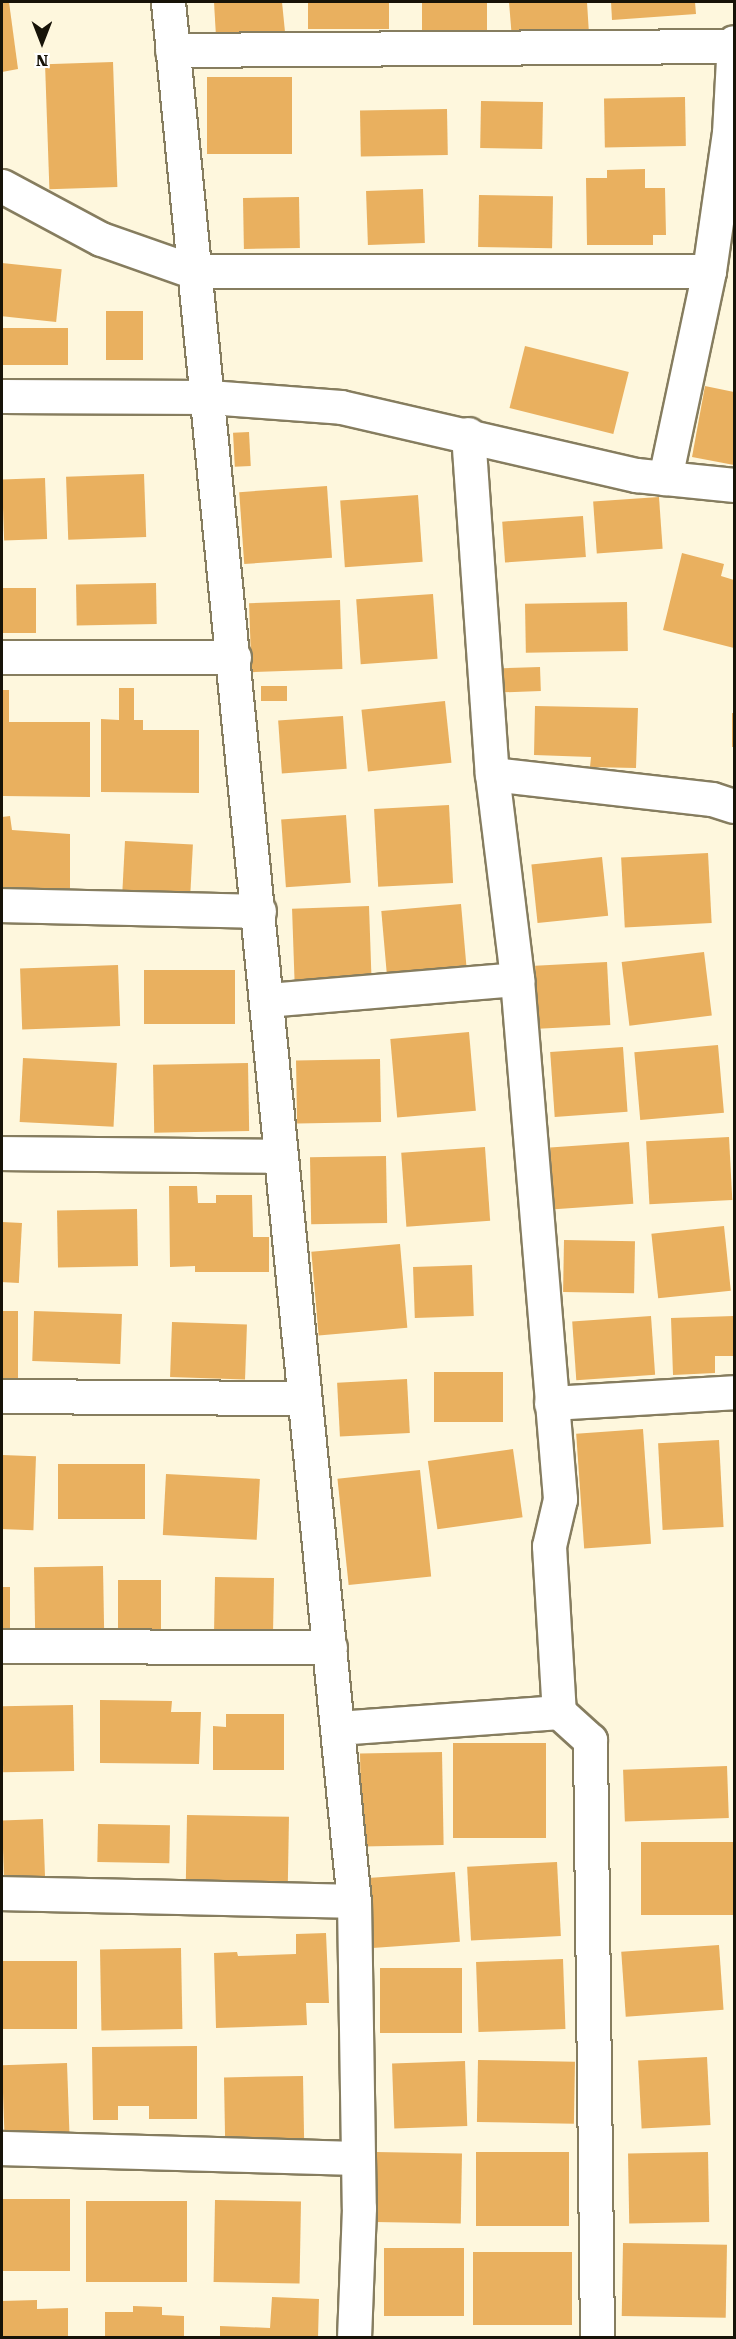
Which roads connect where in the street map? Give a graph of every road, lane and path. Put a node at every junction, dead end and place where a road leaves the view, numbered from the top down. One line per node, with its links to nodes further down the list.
1 (168, 2): 4 (street)
2 (735, 42): 3 (street)
3 (734, 46): 4 (street); 7 (street)
4 (172, 50): 6 (street)
5 (2, 186): 6 (street)
6 (192, 272): 7 (street); 9 (street)
7 (710, 272): 11 (street)
8 (2, 396): 9 (street)
9 (209, 397): 10 (street); 14 (street)
10 (468, 434): 11 (street); 15 (street)
11 (665, 478): 12 (street)
12 (735, 485)
13 (2, 657): 14 (street)
14 (234, 657): 18 (street)
15 (492, 774): 16 (street); 19 (street)
16 (735, 806)
17 (2, 905): 18 (street)
18 (259, 911): 20 (street)
19 (517, 979): 20 (street); 26 (street)
20 (267, 1000): 22 (street)
21 (2, 1153): 22 (street)
22 (279, 1156): 25 (street)
23 (735, 1392): 26 (street)
24 (2, 1396): 25 (street)
25 (302, 1398): 28 (street)
26 (551, 1402): 29 (street)
27 (2, 1646): 28 (street)
28 (330, 1647): 30 (street)
29 (559, 1712): 30 (street); 36 (street)
30 (337, 1728): 32 (street)
31 (2, 1893): 32 (street)
32 (354, 1901): 34 (street)
33 (2, 2148): 34 (street)
34 (358, 2158): 35 (street)
35 (354, 2337)
36 (597, 2337)

